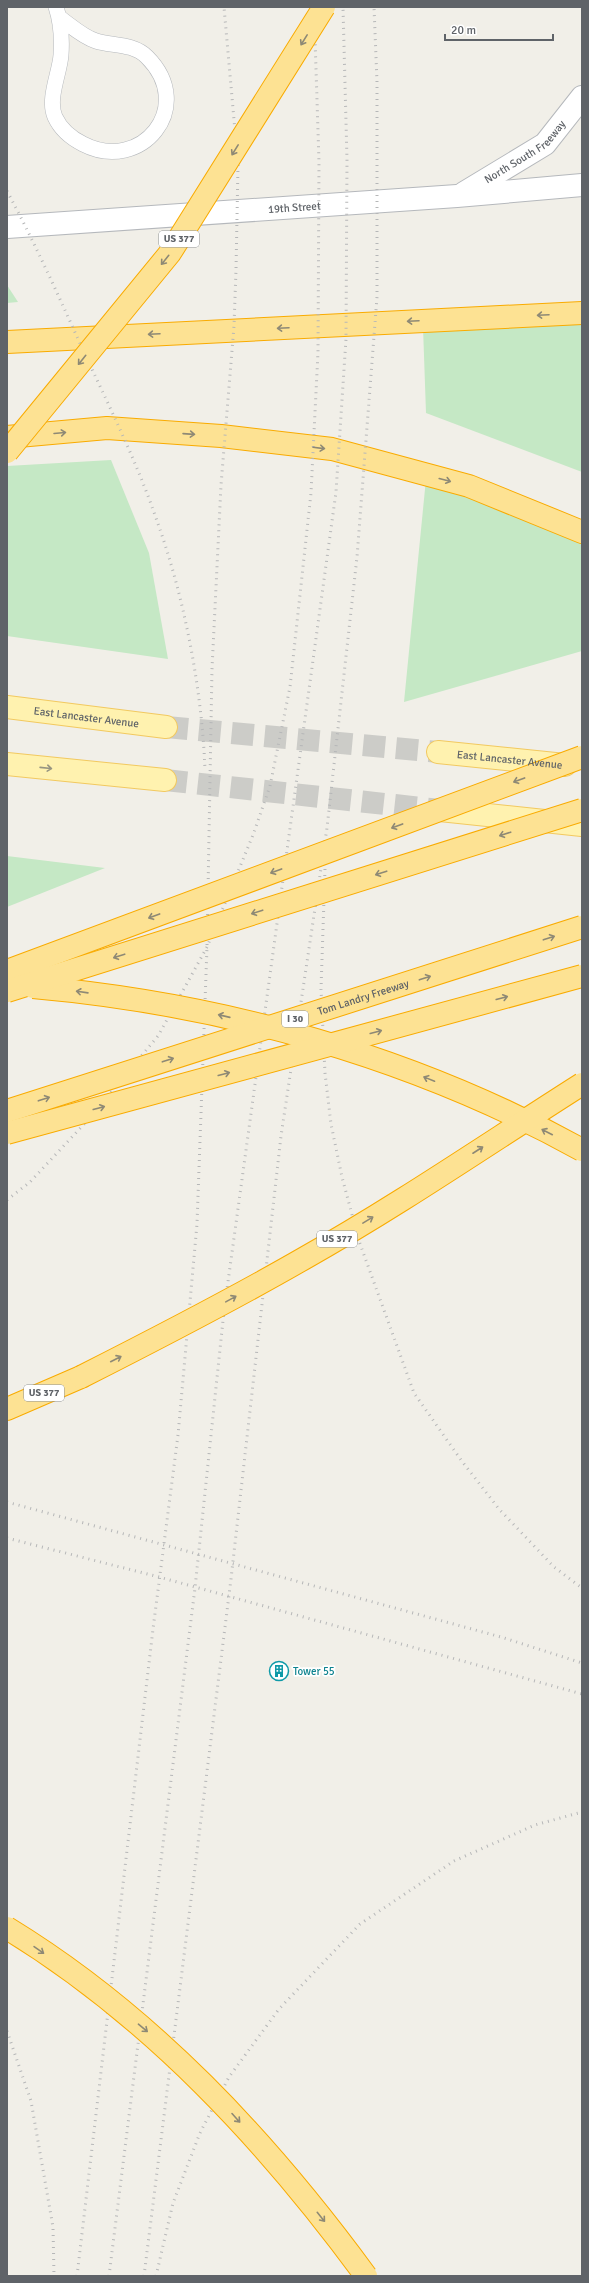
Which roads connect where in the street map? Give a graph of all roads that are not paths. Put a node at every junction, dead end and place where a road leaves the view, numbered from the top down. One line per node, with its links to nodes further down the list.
1 (324, 7): 10 (highway, US 377, one-way to 10, bridge)
2 (58, 13): 2 (lane)
3 (582, 97): 5 (street, North South Freeway)
4 (582, 185): 5 (street, 19th Street)
5 (457, 196): 6 (street, 19th Street)
6 (7, 227)
7 (582, 313): 8 (highway, one-way to 8)
8 (7, 342)
9 (7, 437): 11 (highway, one-way to 11)
10 (7, 452)
11 (582, 532)
12 (7, 707): 13 (main road, East Lancaster Avenue)
13 (166, 727)
14 (438, 752): 17 (main road, East Lancaster Avenue)
15 (582, 757): 23 (highway, one-way to 23, bridge)
16 (7, 764): 18 (main road, one-way to 18)
17 (582, 767)
18 (165, 780)
19 (440, 810): 21 (main road)
20 (582, 810): 26 (highway, one-way to 26, bridge)
21 (582, 825)
22 (582, 927): 28 (highway, Tom Landry Freeway / I 30, one-way to 22, bridge)
23 (7, 971)
24 (582, 976): 29 (highway, one-way to 24, bridge)
25 (7, 985): 30 (highway, one-way to 25, bridge)
26 (7, 991)
27 (582, 1084): 31 (highway, US 377, one-way to 27, bridge)
28 (7, 1111)
29 (7, 1134)
30 (582, 1150)
31 (7, 1409)
32 (7, 1928): 33 (highway, one-way to 33, bridge)
33 (366, 2276)

